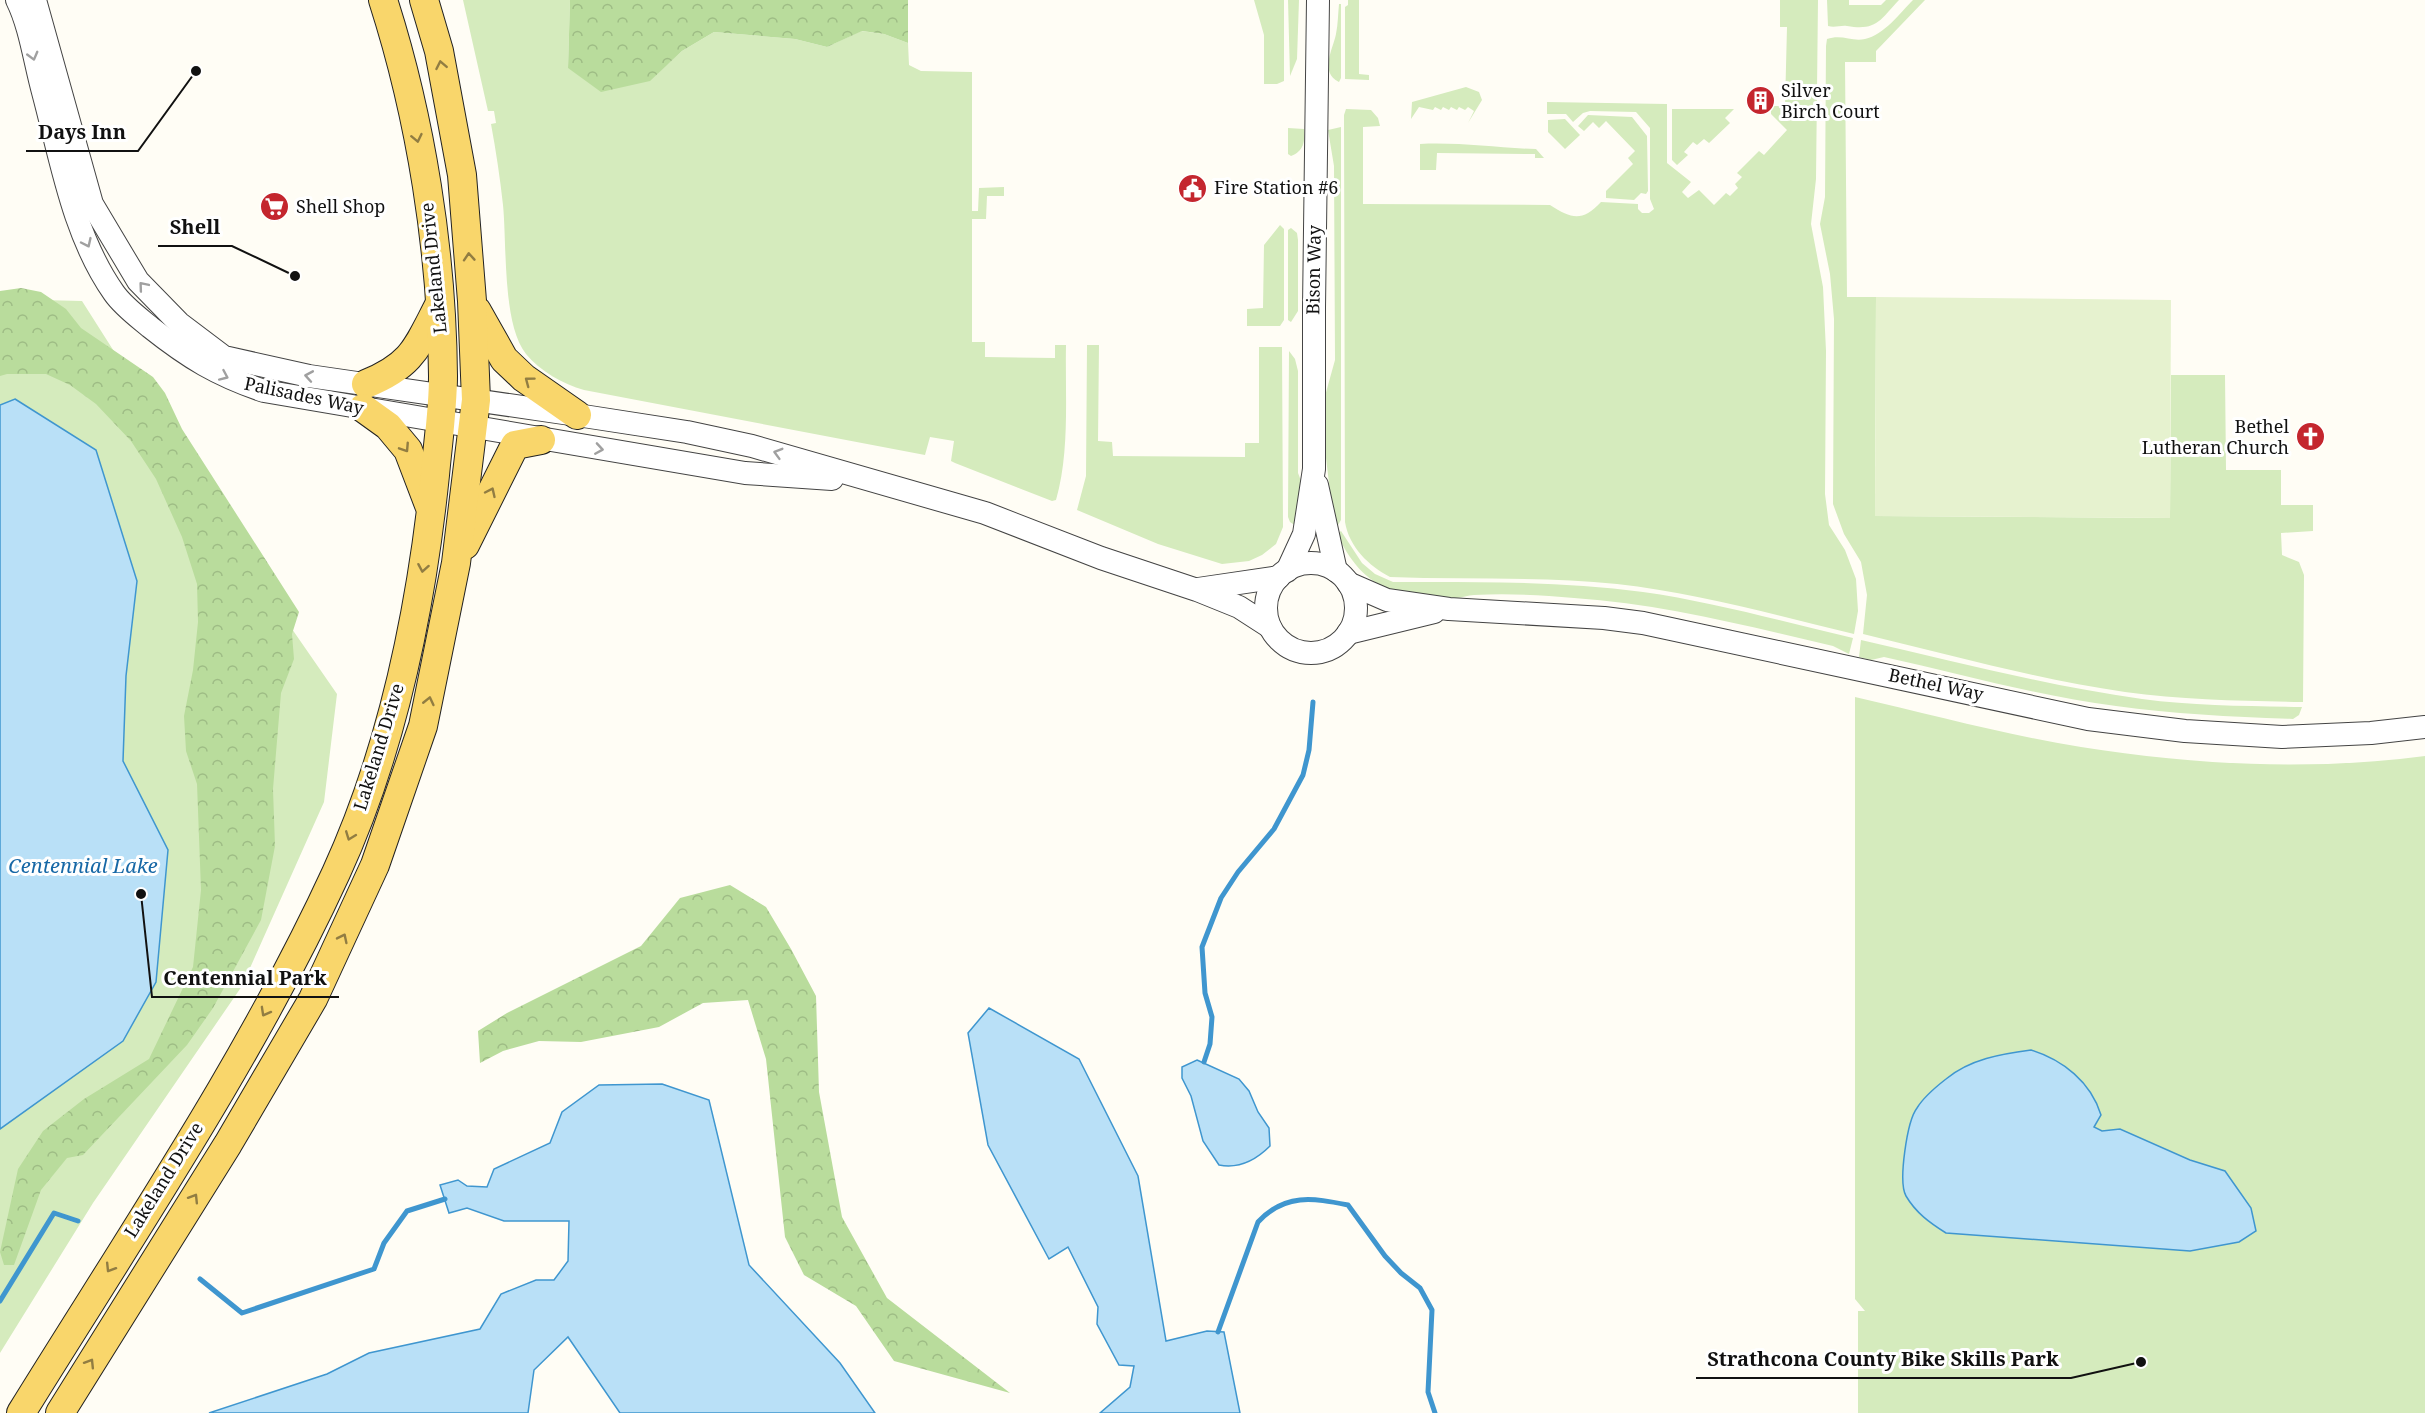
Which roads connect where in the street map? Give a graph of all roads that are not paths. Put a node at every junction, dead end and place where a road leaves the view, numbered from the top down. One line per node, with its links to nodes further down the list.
1 (17, 0): 8 (street, Palisades Way, one-way to 8)
2 (35, 0): 8 (street, Palisades Way, one-way to 2)
3 (383, 0): 7 (main road, Lakeland Drive, one-way to 7)
4 (424, 0): 6 (main road, Lakeland Drive, one-way to 4)
5 (1318, 0): 14 (street, Bison Way)
6 (472, 301): 9 (main road, Lakeland Drive); 11 (main road, one-way to 6)
7 (440, 303): 8 (main road); 10 (main road, Lakeland Drive)
8 (365, 396): 10 (street, Palisades Way); 16 (main road, one-way to 16)
9 (476, 400): 10 (street, Palisades Way); 11 (street, Palisades Way); 12 (main road, Lakeland Drive)
10 (441, 408): 12 (street, Palisades Way); 16 (main road, Lakeland Drive)
11 (577, 415): 15 (street, Palisades Way, one-way to 11)
12 (472, 428): 13 (street, Palisades Way); 17 (main road, Lakeland Drive)
13 (541, 440): 15 (street, Palisades Way, one-way to 15); 17 (main road, one-way to 13)
14 (1314, 469): 18 (street, Bison Way); 19 (street, Bison Way)
15 (874, 482): 20 (street)
16 (431, 510): 25 (main road, Lakeland Drive, one-way to 25)
17 (456, 563): 26 (main road, Lakeland Drive, one-way to 17)
18 (1283, 574): 19 (street); 20 (street); 22 (street)
19 (1342, 577): 21 (street, Bethel Way); 23 (street)
20 (1197, 590): 22 (street)
21 (1449, 609): 23 (street, Bethel Way); 24 (street, Bethel Way)
22 (1270, 627): 23 (street)
23 (1348, 633)
24 (2425, 726)
25 (21, 1413)
26 (60, 1413)

